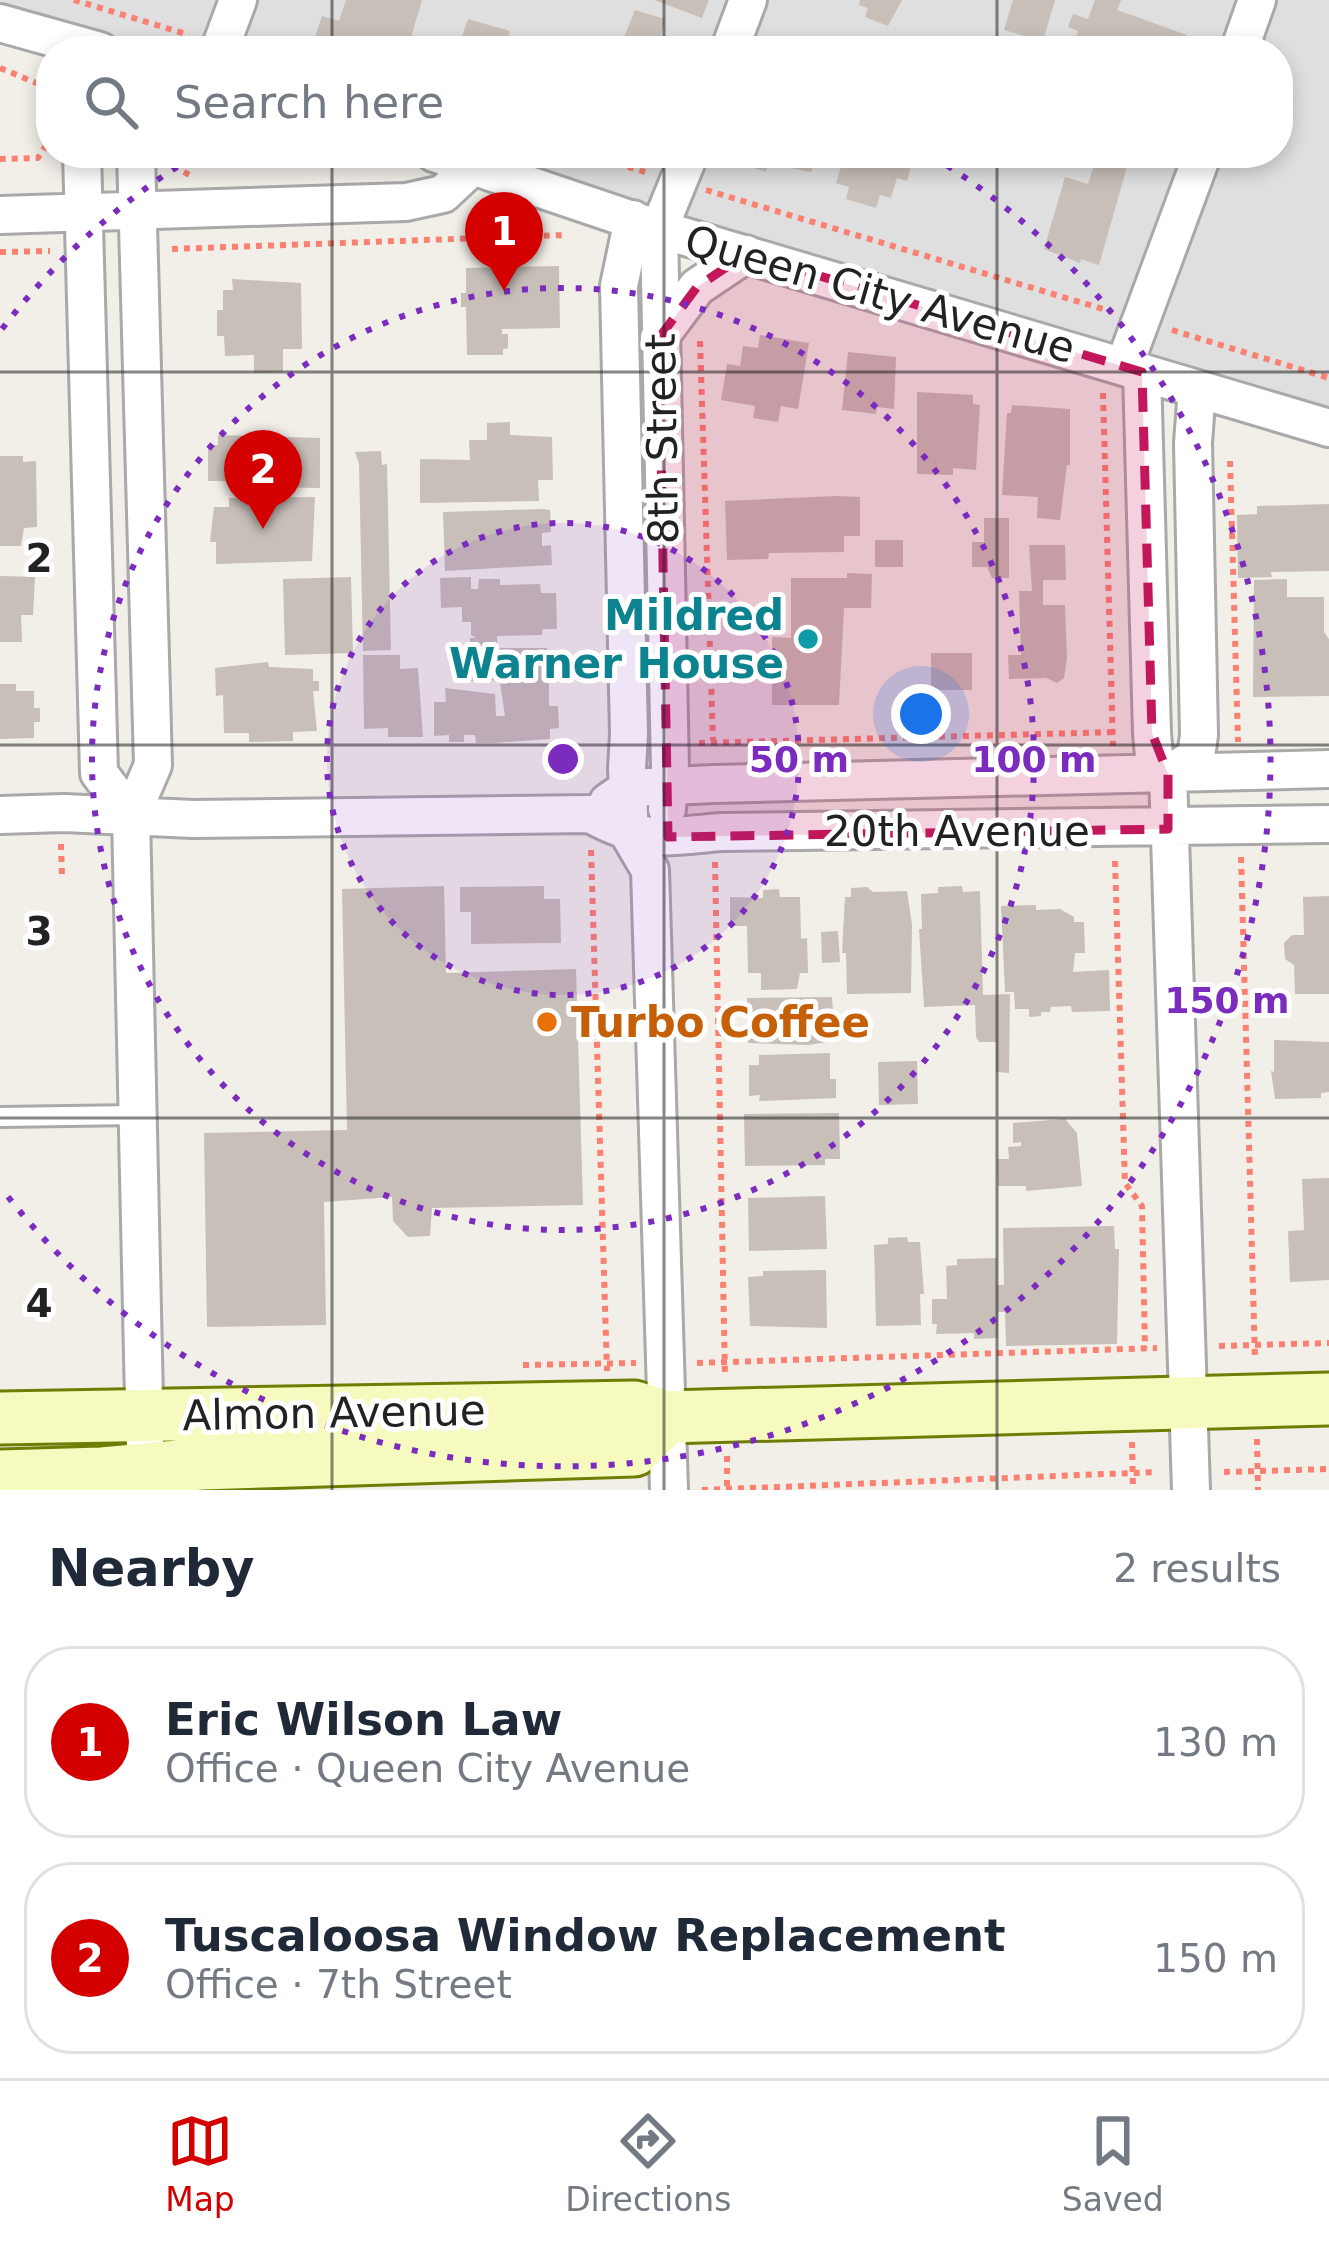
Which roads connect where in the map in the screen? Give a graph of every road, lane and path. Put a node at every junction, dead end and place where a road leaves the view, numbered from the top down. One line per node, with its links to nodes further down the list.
1 (74, 0): 7 (path)
2 (238, 0): 8 (street)
3 (748, 0): 9 (street)
4 (1256, 0): 10 (street)
5 (0, 23): 6 (street)
6 (44, 36)
7 (184, 36)
8 (224, 36)
9 (735, 36)
10 (1244, 36)
11 (0, 68): 12 (path)
12 (36, 83)
13 (36, 158): 14 (path)
14 (0, 159)
15 (82, 168): 23 (street)
16 (141, 168): 22 (street)
17 (189, 168): 22 (path)
18 (471, 168): 22 (street)
19 (483, 168): 25 (street, Queen City Avenue)
20 (684, 168): 25 (street, 8th Street); 31 (path)
21 (1197, 168): 31 (street)
22 (156, 210): 23 (street); 27 (street); 27 (path)
23 (83, 212): 24 (street); 28 (street)
24 (0, 215)
25 (646, 224): 30 (street, Queen City Avenue); 33 (street, 8th Street); 46 (street, 8th Street)
26 (567, 236): 27 (path)
27 (157, 249): 50 (street)
28 (84, 250): 29 (path); 50 (street)
29 (0, 252)
30 (746, 254): 33 (street, 8th Street); 34 (street, Queen City Avenue)
31 (1141, 321): 34 (street); 35 (path)
32 (700, 334): 40 (path)
33 (659, 338): 41 (street, 8th Street)
34 (1133, 369): 36 (street, Queen City Avenue); 44 (street)
35 (1329, 378)
36 (1197, 389): 37 (street, Queen City Avenue); 44 (street)
37 (1329, 428)
38 (1230, 459): 43 (path)
39 (1133, 731): 40 (path)
40 (713, 742): 41 (path); 45 (path)
41 (669, 745): 47 (street, 8th Street)
42 (1329, 769): 43 (street, 20th Avenue)
43 (1239, 772): 44 (street, 20th Avenue)
44 (1168, 774): 45 (street, 20th Avenue); 53 (street)
45 (714, 784): 47 (street, 20th Avenue)
46 (628, 788): 47 (street, 20th Avenue); 48 (street); 55 (street, 8th Street)
47 (666, 789): 56 (street, 8th Street)
48 (590, 814): 50 (street, 20th Avenue); 55 (street, 20th Avenue); 66 (path)
49 (0, 815): 50 (street, 20th Avenue)
50 (131, 816): 58 (street)
51 (1329, 824): 52 (street, 20th Avenue)
52 (1240, 827): 53 (street, 20th Avenue); 61 (path)
53 (1168, 829): 54 (street, 20th Avenue); 62 (street)
54 (714, 833): 56 (street, 20th Avenue); 63 (path)
55 (630, 836): 56 (street, 20th Avenue); 57 (street, 8th Street)
56 (668, 837): 57 (street)
57 (650, 870): 64 (street, 8th Street)
58 (136, 1115): 59 (lane); 70 (street)
59 (0, 1117)
60 (1329, 1342): 61 (path)
61 (1254, 1345): 62 (path); 68 (path)
62 (1187, 1347): 63 (path); 69 (street)
63 (724, 1362): 64 (path); 71 (path)
64 (665, 1364): 66 (path); 73 (street, 8th Street)
65 (511, 1365): 66 (path)
66 (607, 1385): 70 (main road, Almon Avenue); 73 (main road, Almon Avenue)
67 (1329, 1399): 68 (main road, Almon Avenue)
68 (1257, 1401): 69 (main road, Almon Avenue); 75 (path)
69 (1189, 1402): 71 (main road, Almon Avenue); 78 (street)
70 (143, 1416): 72 (main road, Almon Avenue); 77 (street)
71 (726, 1416): 73 (main road, Almon Avenue); 79 (path)
72 (0, 1418)
73 (667, 1418): 77 (main road, Almon Avenue); 80 (street, 8th Street)
74 (1329, 1469): 75 (path)
75 (1257, 1472): 78 (path); 82 (path)
76 (0, 1476): 77 (main road, Almon Avenue)
77 (145, 1479)
78 (1191, 1481): 79 (path)
79 (727, 1489): 81 (path)
80 (669, 1490)
81 (687, 1490)
82 (1258, 1490)

